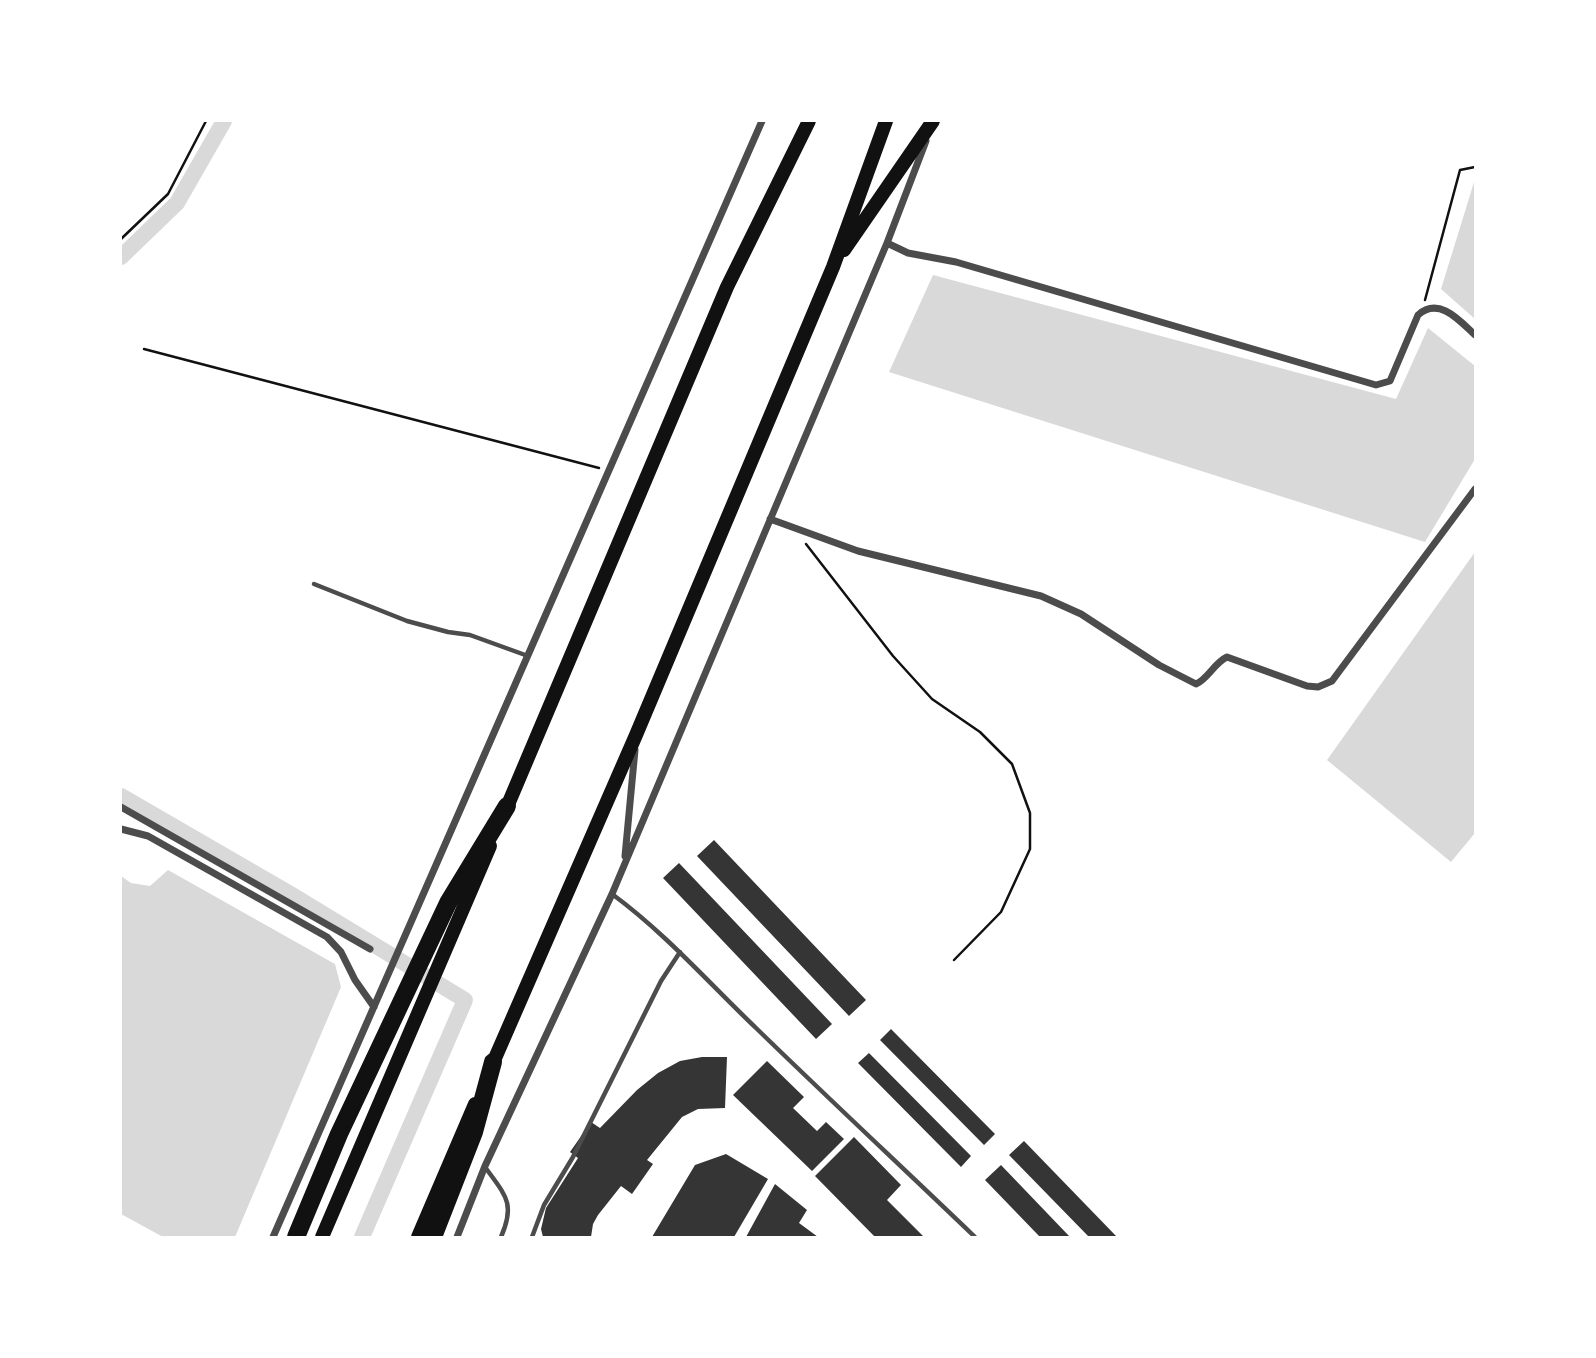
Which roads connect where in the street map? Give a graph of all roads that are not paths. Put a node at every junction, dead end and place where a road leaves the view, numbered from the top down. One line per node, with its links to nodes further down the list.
1 (762, 121): 11 (street)
2 (809, 121): 13 (main road)
3 (886, 121): 6 (main road)
4 (933, 121): 5 (street); 6 (main road)
5 (887, 243): 7 (street); 9 (street)
6 (833, 267): 12 (main road)
7 (1475, 335)
8 (1475, 489): 9 (street)
9 (770, 519): 16 (street)
10 (314, 584): 11 (lane)
11 (528, 656): 20 (street)
12 (636, 735): 16 (street); 21 (main road)
13 (507, 806): 24 (highway); 25 (main road)
14 (121, 807): 18 (street)
15 (121, 829): 20 (street)
16 (624, 863): 17 (street)
17 (612, 894): 19 (lane); 22 (street)
18 (370, 949)
19 (680, 952): 30 (lane); 31 (lane)
20 (374, 1007): 23 (street)
21 (494, 1062): 26 (main road); 27 (highway)
22 (485, 1166): 28 (street); 29 (lane)
23 (273, 1237)
24 (296, 1237)
25 (322, 1237)
26 (418, 1237)
27 (433, 1237)
28 (457, 1237)
29 (500, 1237)
30 (531, 1237)
31 (975, 1237)

